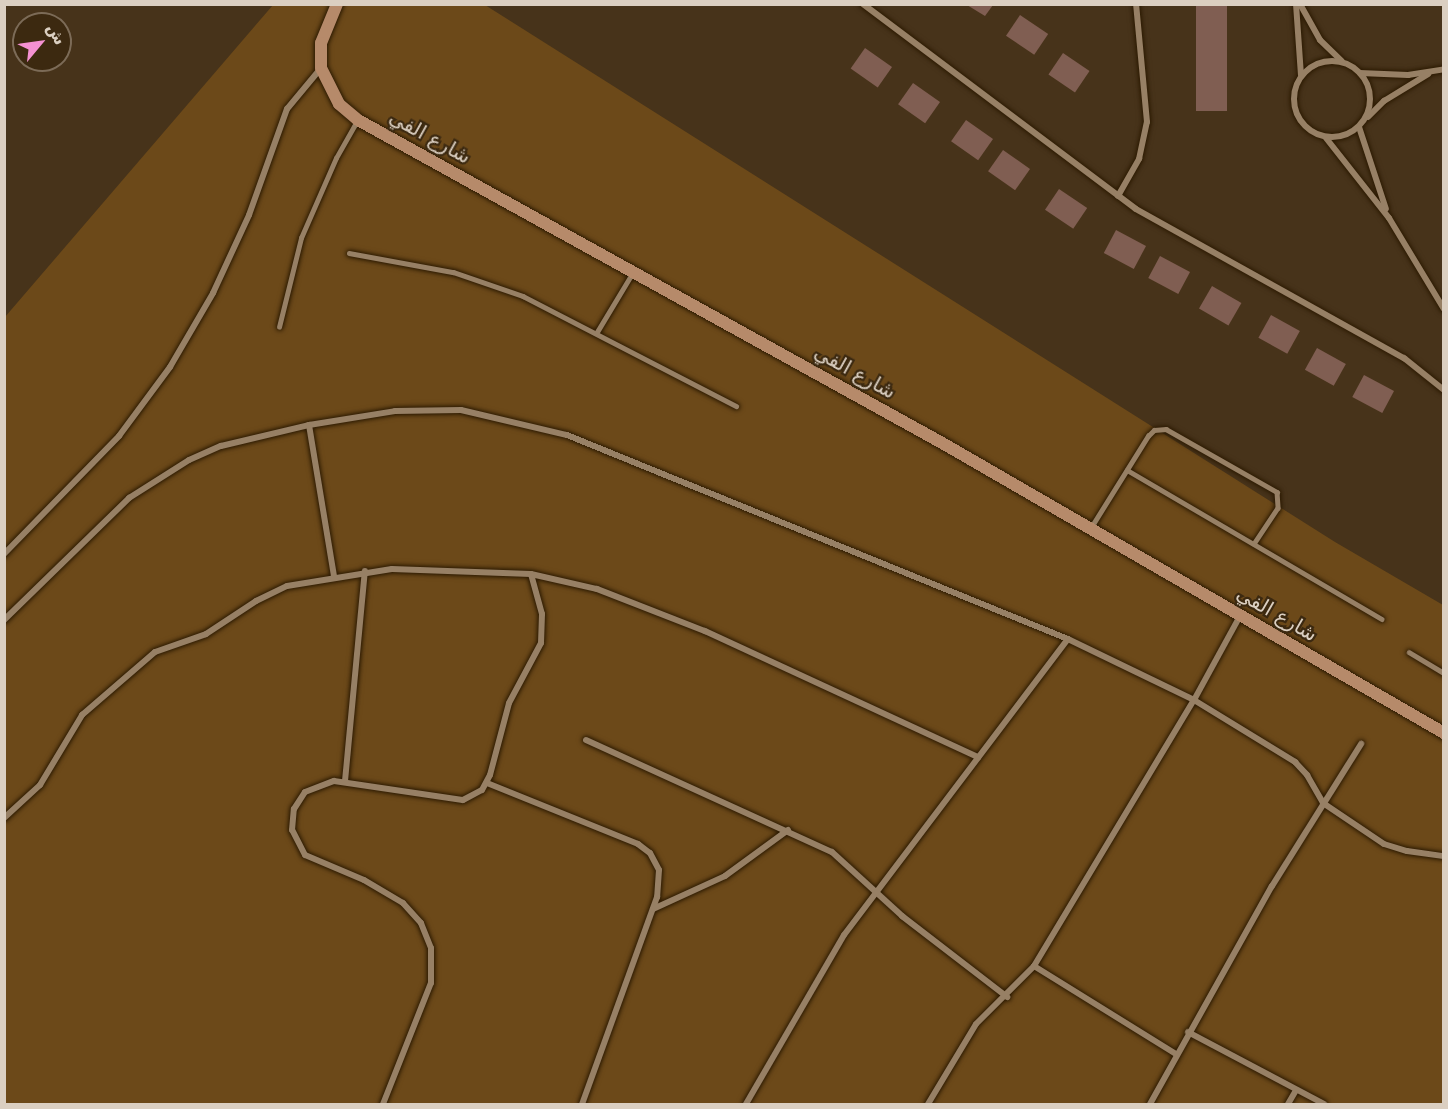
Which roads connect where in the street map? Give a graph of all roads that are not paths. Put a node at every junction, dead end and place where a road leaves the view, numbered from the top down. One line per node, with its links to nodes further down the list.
1 (337, 4): 6 (street)
2 (863, 4): 15 (street)
3 (1136, 4): 15 (street)
4 (1298, 4): 5 (street); 10 (street)
5 (1342, 62): 8 (street); 10 (street)
6 (321, 68): 11 (street, شارع الفي); 28 (street)
7 (1443, 69): 9 (street)
8 (1360, 73): 9 (street); 12 (street)
9 (1431, 73): 12 (street)
10 (1301, 75): 14 (street)
11 (358, 120): 18 (street, شارع الفي); 20 (lane)
12 (1364, 120): 13 (street)
13 (1359, 127): 14 (street); 16 (street)
14 (1326, 138): 16 (street)
15 (1118, 196): 22 (street)
16 (1389, 218): 19 (street)
17 (348, 253): 21 (lane)
18 (633, 272): 21 (lane); 26 (street, شارع الفي)
19 (1443, 309)
20 (279, 327)
21 (597, 332): 23 (lane)
22 (1443, 390)
23 (736, 406)
24 (309, 425): 31 (street); 34 (street); 35 (street)
25 (1127, 470): 26 (lane); 27 (lane); 27 (lane)
26 (1090, 529): 32 (street, شارع الفي)
27 (1254, 544): 33 (lane)
28 (4, 554)
29 (365, 572): 30 (street); 31 (street); 43 (street)
30 (531, 574): 42 (street); 44 (street)
31 (334, 576): 46 (street)
32 (1240, 615): 38 (street); 39 (street, شارع الفي)
33 (1382, 619)
34 (4, 620)
35 (1068, 639): 38 (street); 42 (street)
36 (1409, 652): 37 (lane)
37 (1443, 673)
38 (1194, 700): 45 (street); 51 (street)
39 (1443, 733)
40 (586, 740): 47 (street)
41 (1361, 744): 45 (street)
42 (978, 757): 49 (street)
43 (345, 781): 44 (street); 57 (street)
44 (487, 783): 50 (street)
45 (1323, 803): 48 (street); 53 (street)
46 (4, 818)
47 (788, 830): 49 (street); 50 (street)
48 (1443, 856)
49 (876, 893): 52 (street); 60 (street)
50 (653, 909): 56 (street)
51 (1034, 966): 52 (street); 54 (street)
52 (1007, 997): 61 (street)
53 (1188, 1032): 54 (street); 55 (street)
54 (1176, 1054): 62 (street)
55 (1296, 1090): 63 (street); 64 (street)
56 (586, 1097): 58 (street); 59 (street)
57 (383, 1104)
58 (582, 1104)
59 (588, 1104)
60 (746, 1104)
61 (928, 1104)
62 (1149, 1104)
63 (1288, 1104)
64 (1324, 1104)

